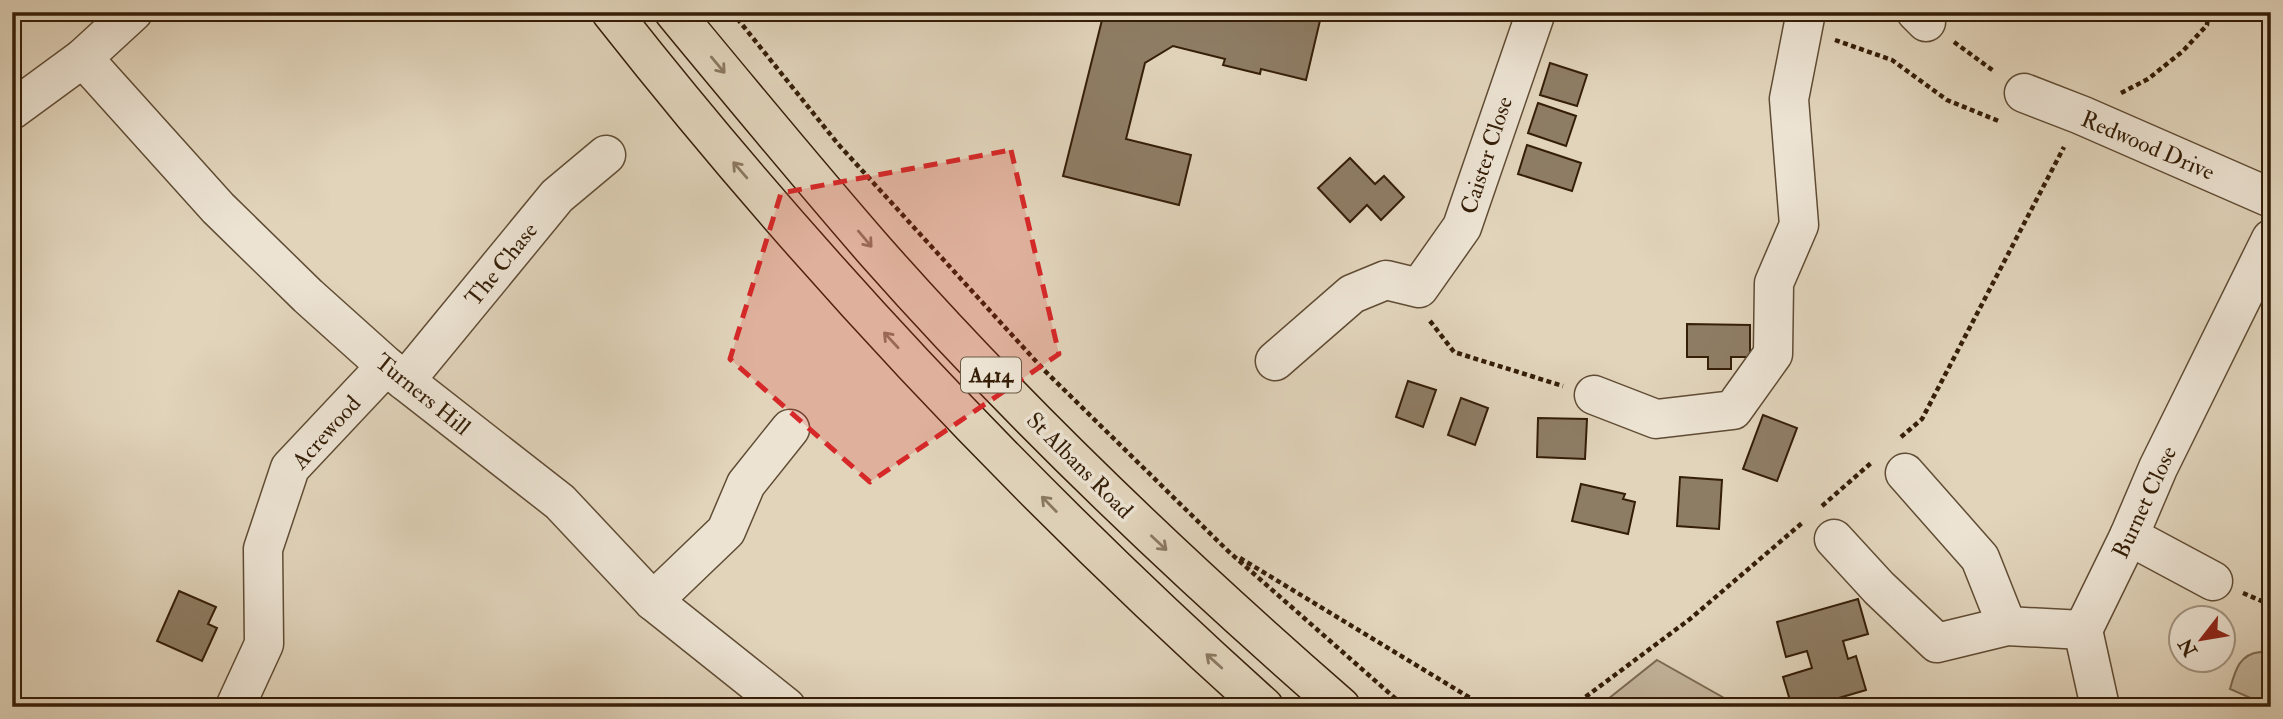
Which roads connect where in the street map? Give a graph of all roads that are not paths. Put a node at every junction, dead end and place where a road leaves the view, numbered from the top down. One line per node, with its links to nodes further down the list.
1 (132, 12): 6 (street)
2 (611, 12): 25 (main road, A414, one-way to 2)
3 (674, 12): 26 (main road, St Albans Road / A414, one-way to 26)
4 (1536, 12): 12 (street, Caister Close)
5 (1805, 22): 14 (street)
6 (83, 58): 8 (street); 13 (street, Turners Hill)
7 (2017, 109): 10 (street, Redwood Drive)
8 (12, 110)
9 (606, 155): 13 (street, The Chase)
10 (2271, 198)
11 (2271, 239): 18 (street, Burnet Close)
12 (1275, 360)
13 (396, 374): 20 (street, Turners Hill); 24 (street, Acrewood)
14 (1594, 395)
15 (790, 429): 20 (street)
16 (1895, 455): 21 (street)
17 (1819, 523): 21 (street)
18 (2129, 536): 19 (street); 22 (street, Burnet Close)
19 (2213, 581)
20 (653, 601): 23 (street, Turners Hill)
21 (2007, 626): 22 (street)
22 (2083, 630): 27 (street)
23 (771, 702)
24 (235, 707)
25 (1264, 707)
26 (1341, 707)
27 (2100, 707)

